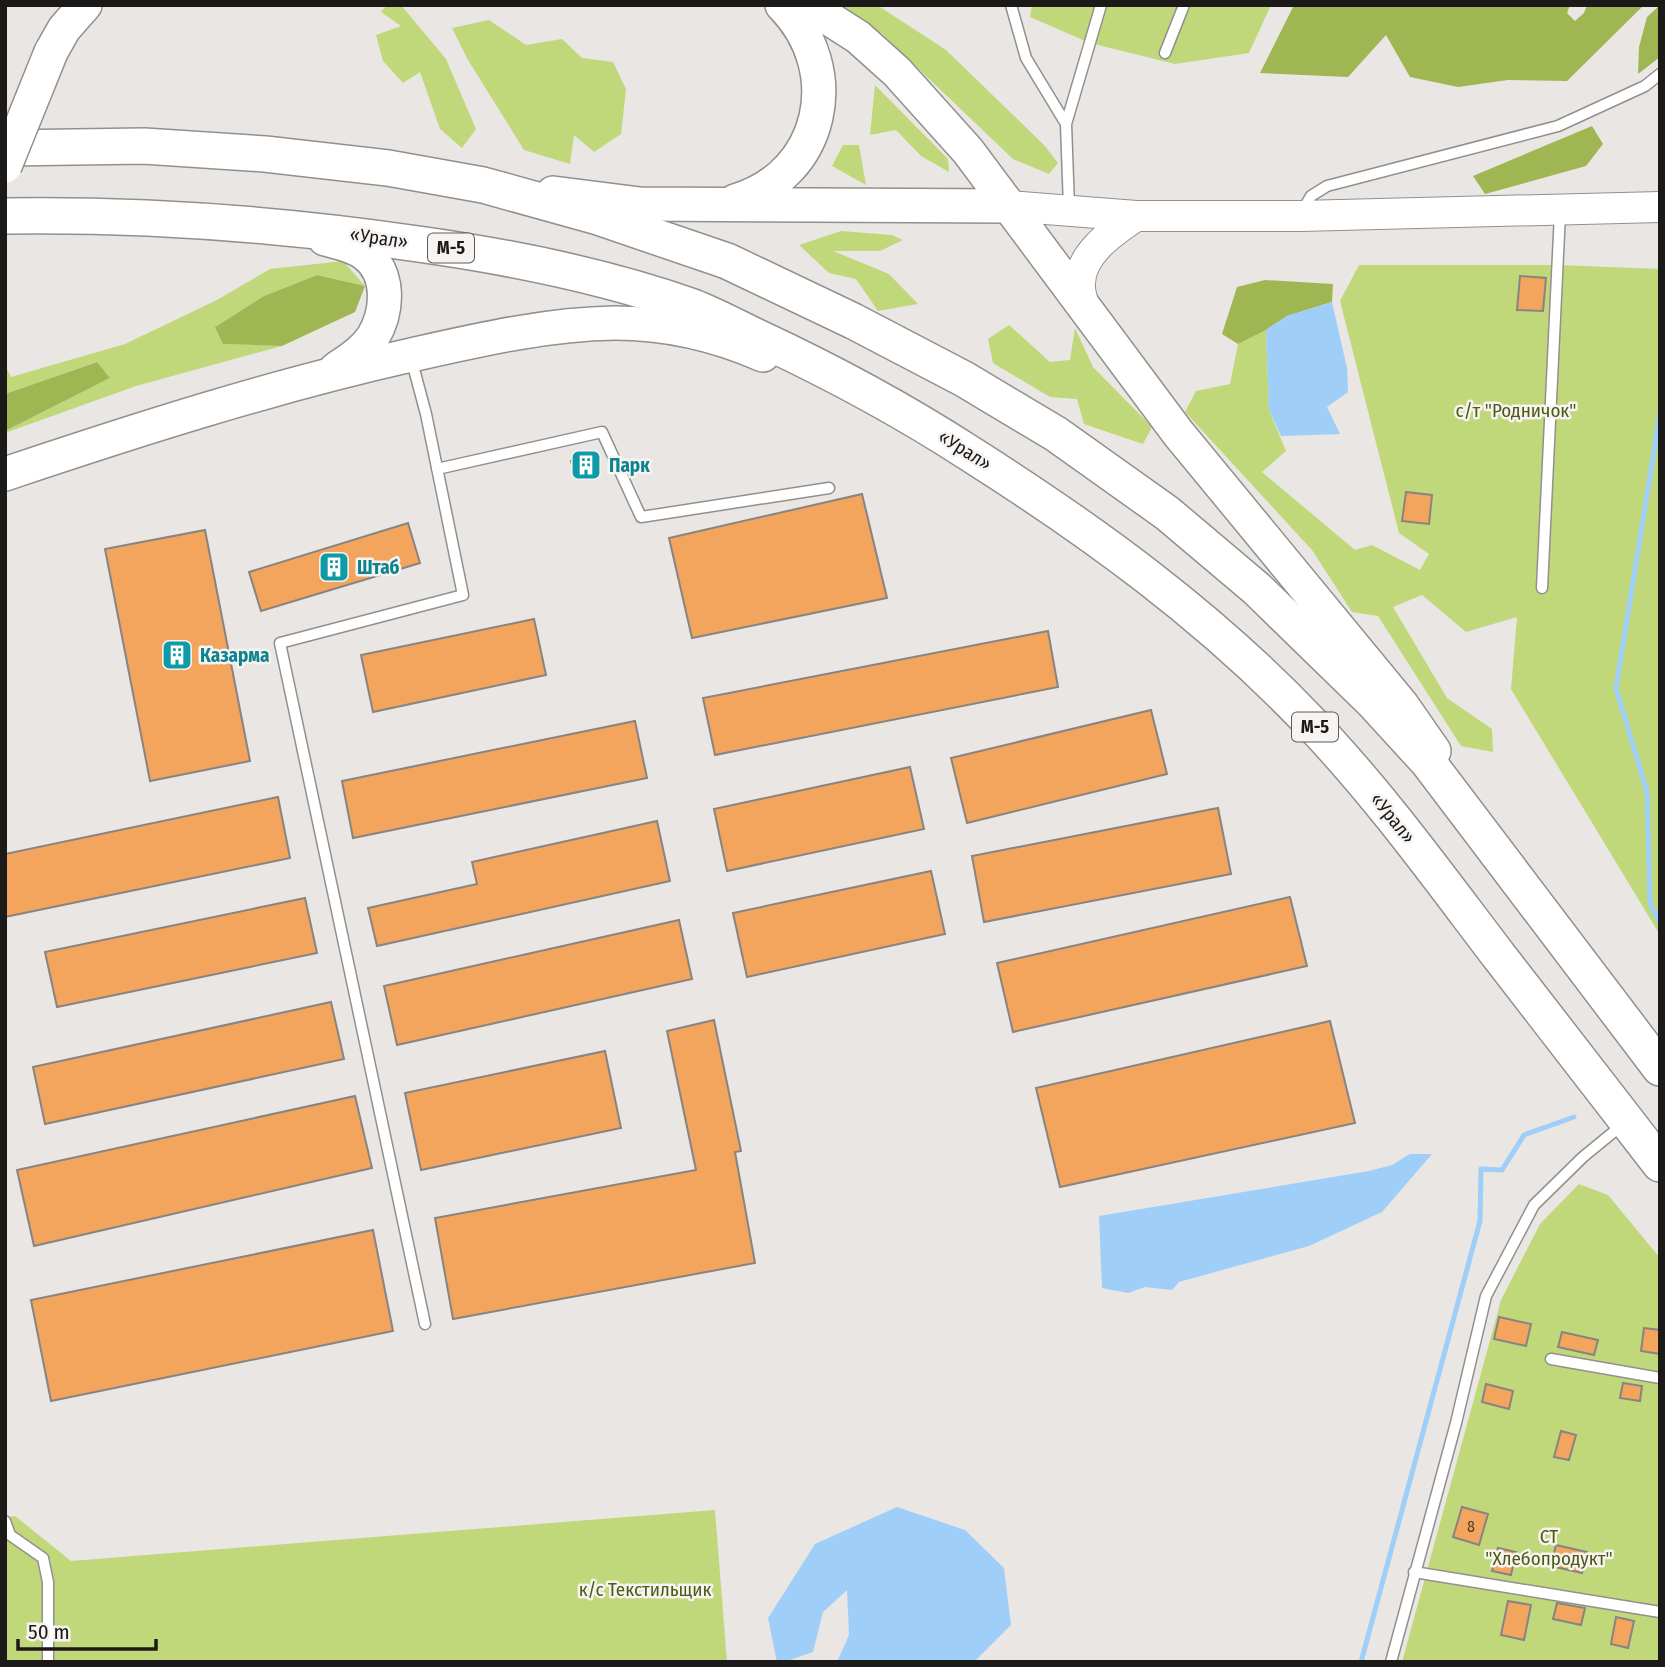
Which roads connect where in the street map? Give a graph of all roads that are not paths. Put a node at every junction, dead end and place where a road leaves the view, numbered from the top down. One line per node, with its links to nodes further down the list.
1 (85, 5): 11 (main road, bridge)
2 (782, 5): 13 (main road)
3 (808, 5): 14 (main road)
4 (1011, 5): 9 (lane)
5 (1101, 5): 9 (lane)
6 (1184, 5): 7 (lane)
7 (1165, 53)
8 (1660, 74): 20 (lane)
9 (1066, 124): 17 (lane)
10 (5, 148): 12 (highway)
11 (5, 166)
12 (483, 184): 13 (main road); 30 (highway)
13 (718, 206): 14 (main road)
14 (1008, 206): 17 (main road); 22 (main road)
15 (1660, 207): 16 (main road)
16 (1560, 210): 20 (main road); 29 (lane)
17 (1069, 211): 19 (main road)
18 (5, 216): 21 (highway, «Урал» / М-5)
19 (1136, 216): 20 (main road); 22 (main road)
20 (1300, 216)
21 (264, 225): 24 (main road); 25 (highway, «Урал» / М-5)
22 (1085, 309): 30 (main road)
23 (410, 355): 24 (main road); 25 (main road); 26 (lane)
24 (329, 373): 27 (main road)
25 (871, 393): 32 (highway, «Урал» / М-5)
26 (437, 469): 28 (lane); 34 (lane)
27 (5, 474)
28 (829, 488)
29 (1542, 588)
30 (1500, 856): 31 (highway)
31 (1660, 1068)
32 (1627, 1121): 33 (highway, «Урал» / М-5); 39 (lane)
33 (1660, 1164)
34 (425, 1324)
35 (1550, 1359): 36 (lane)
36 (1660, 1378)
37 (5, 1521): 38 (lane)
38 (8, 1535): 41 (lane)
39 (1414, 1572): 40 (lane); 42 (lane)
40 (1660, 1612)
41 (48, 1662)
42 (1391, 1662)

